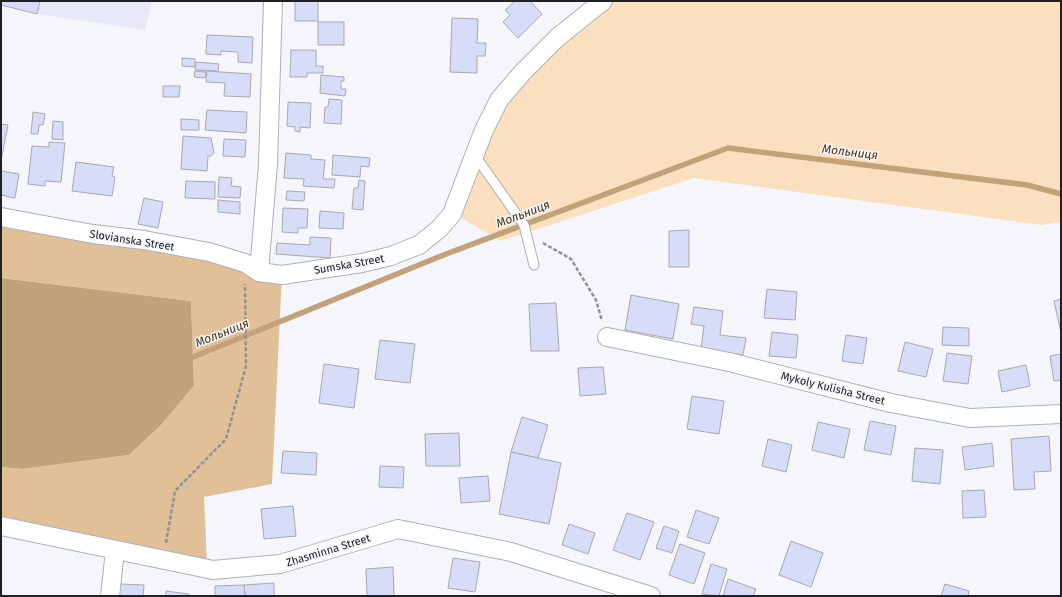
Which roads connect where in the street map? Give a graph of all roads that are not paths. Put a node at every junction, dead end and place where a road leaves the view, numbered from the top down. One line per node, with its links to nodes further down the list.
1 (273, 1): 6 (street)
2 (603, 1): 3 (street, Sumska Street)
3 (474, 154): 5 (lane); 6 (street, Sumska Street)
4 (1, 217): 6 (street, Slovianska Street)
5 (534, 265)
6 (252, 268)
7 (607, 337): 8 (street, Mykoly Kulisha Street)
8 (1061, 414)
9 (1, 526): 10 (street, Zhasminna Street)
10 (115, 551): 11 (street); 12 (street, Zhasminna Street)
11 (110, 596)
12 (651, 596)

